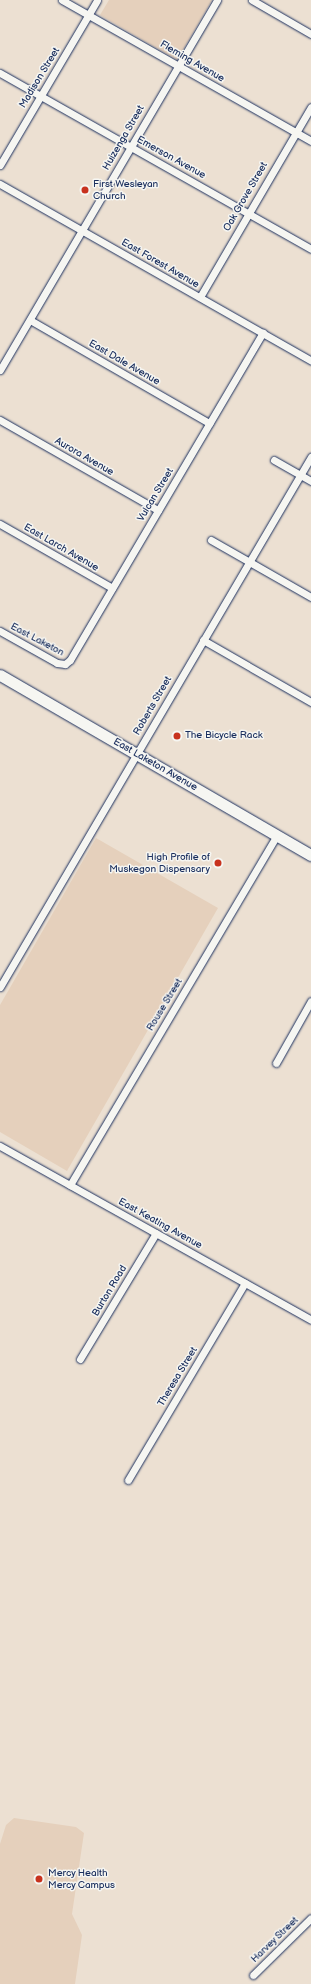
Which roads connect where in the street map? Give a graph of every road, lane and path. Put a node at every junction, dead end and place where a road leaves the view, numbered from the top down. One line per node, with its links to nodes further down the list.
1 (62, 0): 5 (street, Fleming Avenue)
2 (97, 0): 5 (street, Madison Street)
3 (216, 0): 7 (street, Huizenga Street)
4 (252, 0): 6 (street)
5 (88, 15): 7 (street, Fleming Avenue); 9 (street, Madison Street)
6 (311, 34)
7 (178, 66): 11 (street, Fleming Avenue); 13 (street, Huizenga Street)
8 (0, 73): 9 (street, Emerson Avenue)
9 (41, 96): 13 (street, Emerson Avenue); 14 (street, Madison Street)
10 (311, 107): 11 (street, Oak Grove Street)
11 (296, 133): 12 (street, Fleming Avenue); 16 (street, Oak Grove Street)
12 (311, 142)
13 (130, 147): 16 (street, Emerson Avenue); 17 (street, Huizenga Street)
14 (0, 165)
15 (0, 184): 17 (street, East Forest Avenue)
16 (248, 213): 18 (street, Emerson Avenue); 19 (street, Oak Grove Street)
17 (82, 230): 19 (street, East Forest Avenue); 20 (street, Huizenga Street)
18 (311, 249)
19 (200, 298): 21 (street, East Forest Avenue)
20 (30, 320): 23 (street, Huizenga Street); 25 (street, East Dale Avenue)
21 (263, 333): 22 (street, East Forest Avenue); 25 (street, Vulcan Street)
22 (311, 361)
23 (0, 370)
24 (0, 420): 30 (street, Aurora Avenue)
25 (210, 423): 30 (street, Vulcan Street)
26 (311, 457): 28 (street, Roberts Street)
27 (274, 460): 28 (street)
28 (300, 475): 29 (street); 33 (street, Roberts Street)
29 (311, 481)
30 (158, 510): 34 (street, Vulcan Street)
31 (0, 524): 34 (street, East Larch Avenue)
32 (211, 540): 33 (street)
33 (249, 562): 35 (street); 37 (street, Roberts Street)
34 (112, 588): 38 (street, Vulcan Street)
35 (311, 597)
36 (0, 631): 38 (street, East Laketon)
37 (203, 640): 40 (street); 41 (street, Roberts Street)
38 (65, 664)
39 (0, 675): 41 (main road, East Laketon Avenue)
40 (311, 702)
41 (136, 754): 42 (main road, East Laketon Avenue); 44 (street, Roberts Street)
42 (277, 835): 43 (main road, East Laketon Avenue); 48 (street, Rouse Street)
43 (311, 855)
44 (0, 987)
45 (311, 1001): 46 (street)
46 (276, 1062)
47 (0, 1146): 48 (street, East Keating Avenue)
48 (70, 1185): 49 (street, East Keating Avenue)
49 (156, 1233): 50 (street, East Keating Avenue); 52 (street, Burton Road)
50 (244, 1283): 51 (street, East Keating Avenue); 53 (street, Theresa Street)
51 (311, 1320)
52 (80, 1359)
53 (128, 1480)
54 (311, 1918): 55 (street, Harvey Street)
55 (253, 1975)

